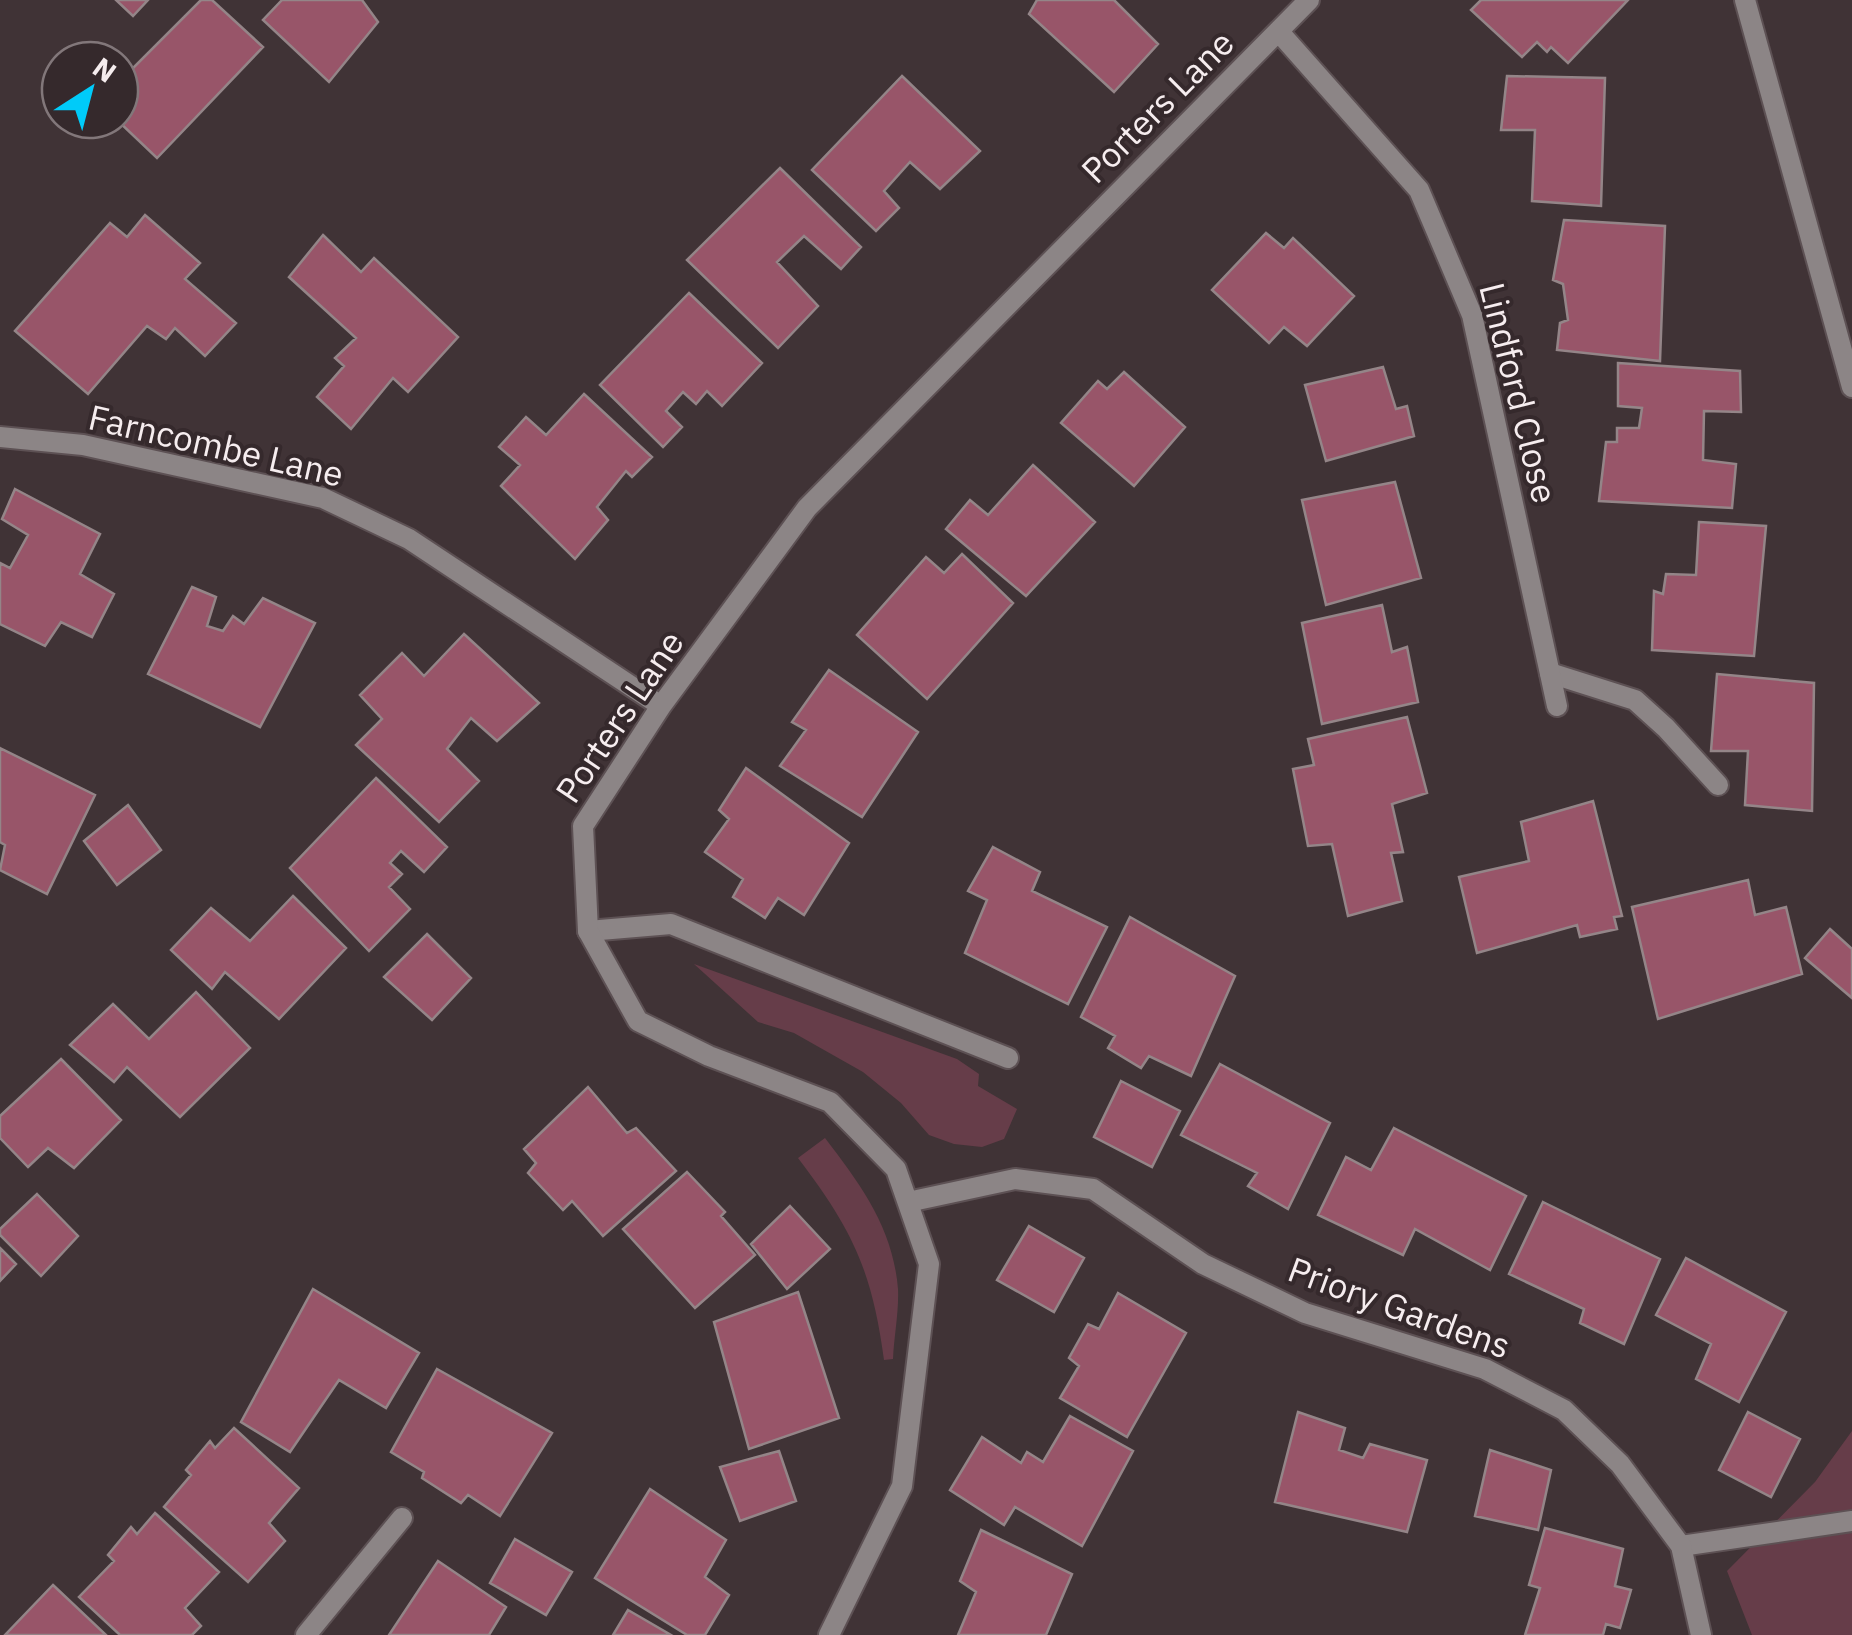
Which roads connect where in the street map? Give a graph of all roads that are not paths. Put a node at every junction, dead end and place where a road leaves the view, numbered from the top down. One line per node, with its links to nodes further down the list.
1 (1309, 0): 3 (street, Porters Lane)
2 (1745, 0): 4 (street)
3 (1280, 32): 6 (street, Lindford Close); 7 (street, Porters Lane)
4 (1852, 387)
5 (0, 437): 7 (street, Farncombe Lane)
6 (1550, 673): 8 (street, Lindford Close); 9 (street)
7 (661, 706): 10 (street, Porters Lane)
8 (1558, 706)
9 (1718, 786)
10 (588, 932): 11 (street); 12 (street, Porters Lane)
11 (1008, 1058)
12 (908, 1202): 15 (street, Priory Gardens); 17 (street, Porters Lane)
13 (402, 1518): 16 (street)
14 (1852, 1520): 15 (street)
15 (1682, 1546): 18 (street, Priory Gardens)
16 (306, 1635)
17 (828, 1635)
18 (1702, 1635)

